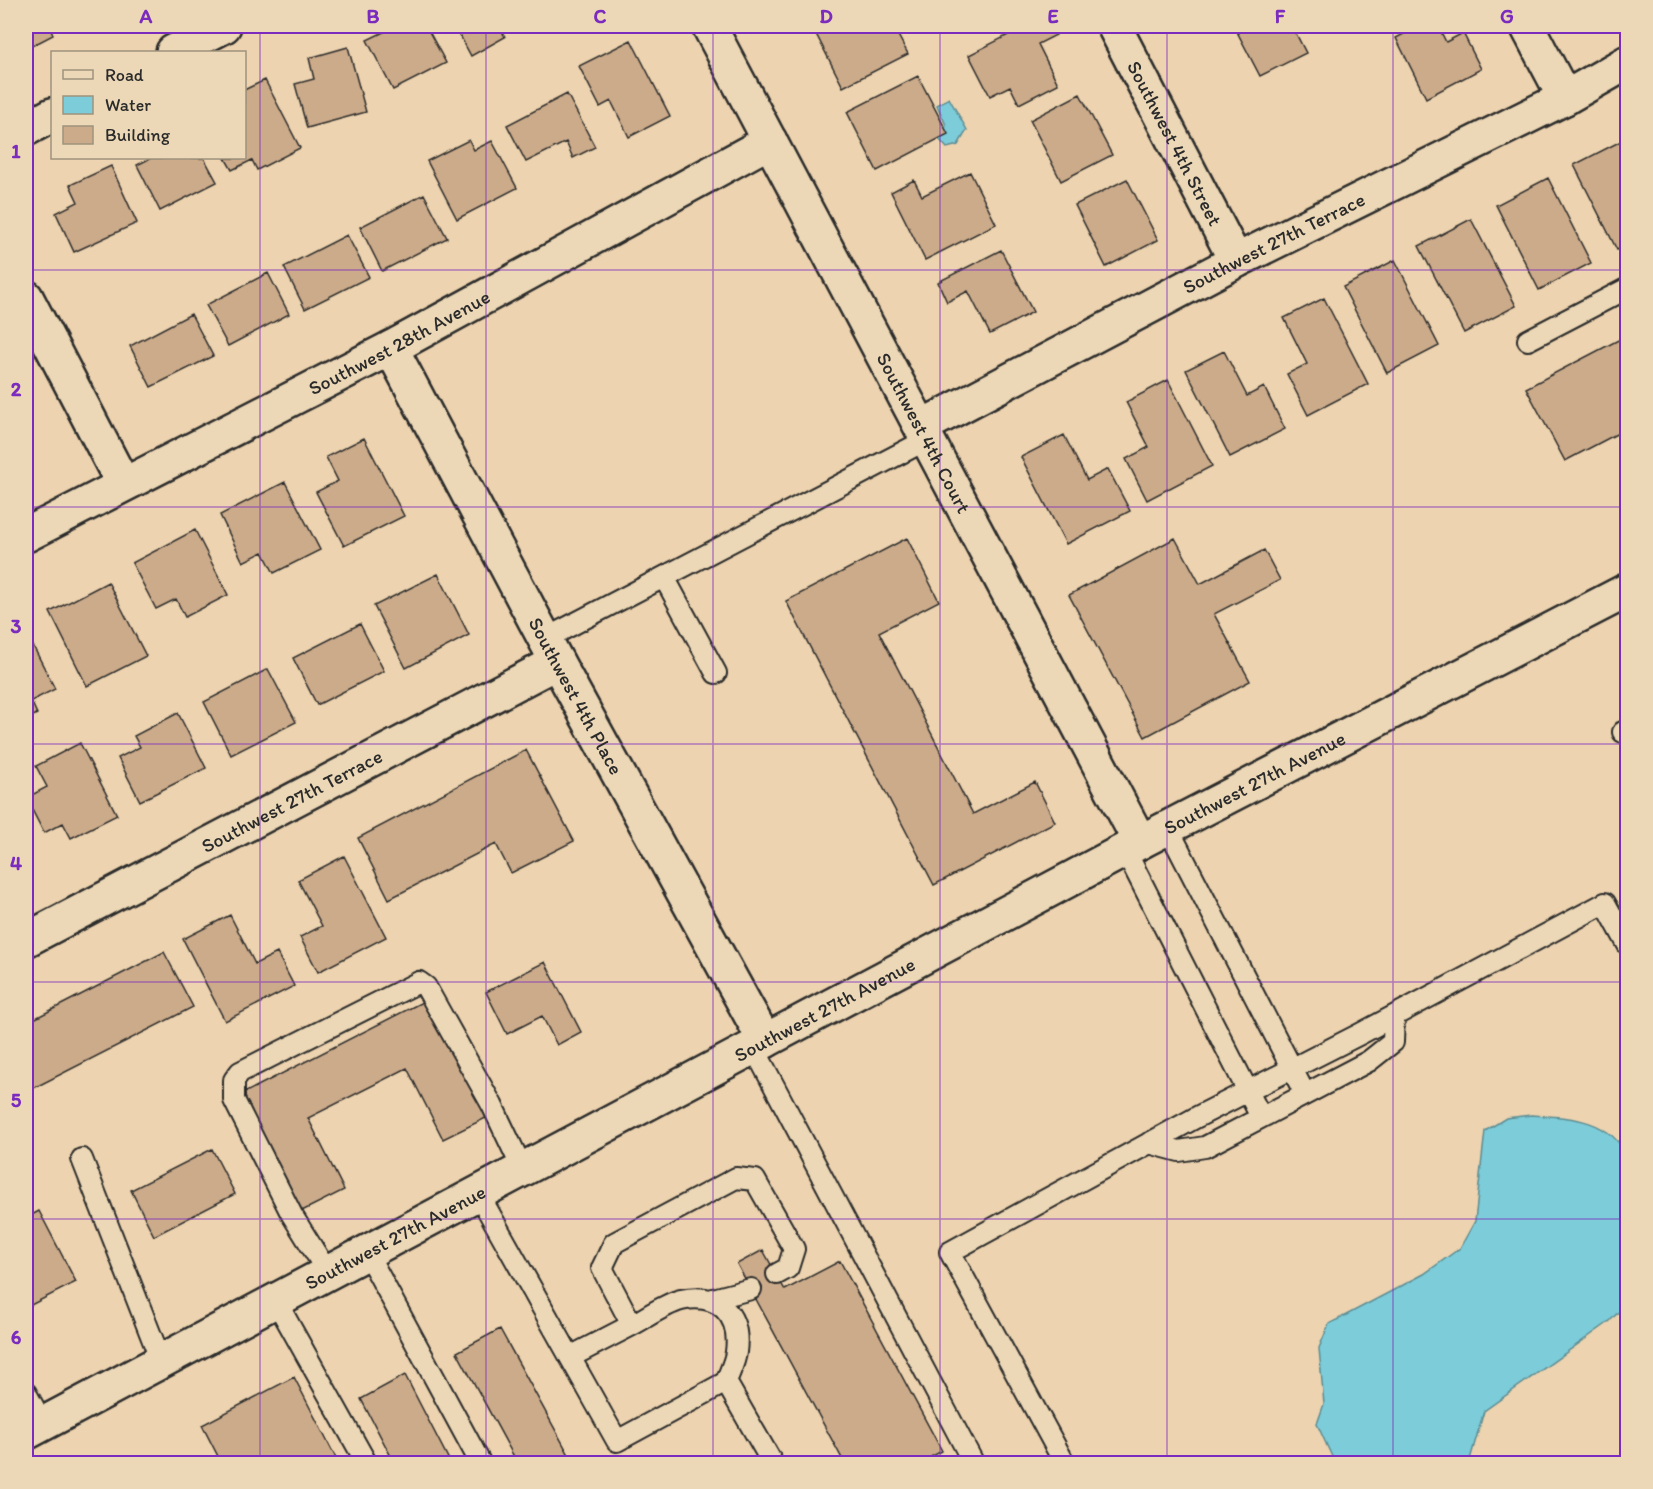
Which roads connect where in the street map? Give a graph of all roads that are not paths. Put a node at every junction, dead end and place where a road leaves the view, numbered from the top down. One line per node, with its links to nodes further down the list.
1 (224, 26): 5 (street)
2 (709, 26): 10 (street, Southwest 4th Court)
3 (1114, 26): 11 (street, Southwest 4th Street)
4 (1527, 26): 7 (street)
5 (174, 51)
6 (1628, 62): 7 (street, Southwest 27th Terrace)
7 (1565, 98): 11 (street, Southwest 27th Terrace)
8 (51, 116): 9 (street)
9 (26, 129)
10 (770, 141): 15 (street, Southwest 28th Avenue); 16 (street, Southwest 4th Court)
11 (1236, 261): 16 (street, Southwest 27th Terrace)
12 (1628, 288): 14 (lane)
13 (26, 297): 17 (street)
14 (1528, 340)
15 (391, 348): 17 (street, Southwest 28th Avenue); 21 (street, Southwest 4th Place)
16 (924, 433): 19 (lane); 23 (street, Southwest 4th Court)
17 (123, 484): 18 (street, Southwest 28th Avenue)
18 (26, 535)
19 (664, 577): 21 (lane); 22 (lane)
20 (1628, 590): 23 (street, Southwest 27th Avenue)
21 (551, 651): 24 (street, Southwest 27th Terrace); 27 (street, Southwest 4th Place)
22 (716, 674)
23 (1144, 840): 27 (street, Southwest 27th Avenue); 28 (lane); 29 (lane)
24 (26, 940)
25 (1628, 945): 26 (lane)
26 (1394, 1016): 28 (lane); 30 (lane)
27 (759, 1045): 34 (street, Southwest 27th Avenue); 51 (lane)
28 (1292, 1070): 29 (lane); 30 (lane)
29 (1248, 1092): 31 (lane); 32 (lane)
30 (1305, 1094): 31 (lane)
31 (1261, 1117): 32 (lane)
32 (1149, 1143): 52 (lane)
33 (82, 1159): 44 (lane)
34 (523, 1170): 35 (street, Southwest 27th Avenue); 37 (lane)
35 (478, 1193): 36 (street, Southwest 27th Avenue); 43 (lane)
36 (367, 1252): 37 (street, Southwest 27th Avenue); 49 (lane)
37 (327, 1273): 41 (street, Southwest 27th Avenue)
38 (777, 1274): 42 (lane)
39 (751, 1289): 40 (lane)
40 (713, 1299): 42 (lane); 45 (lane)
41 (276, 1301): 44 (street, Southwest 27th Avenue); 48 (lane)
42 (632, 1325): 43 (lane)
43 (570, 1357): 45 (lane)
44 (161, 1361): 47 (street, Southwest 27th Avenue)
45 (726, 1382): 50 (lane)
46 (26, 1393): 47 (lane)
47 (34, 1429)
48 (367, 1464)
49 (481, 1464)
50 (772, 1464)
51 (974, 1464)
52 (1065, 1464)

